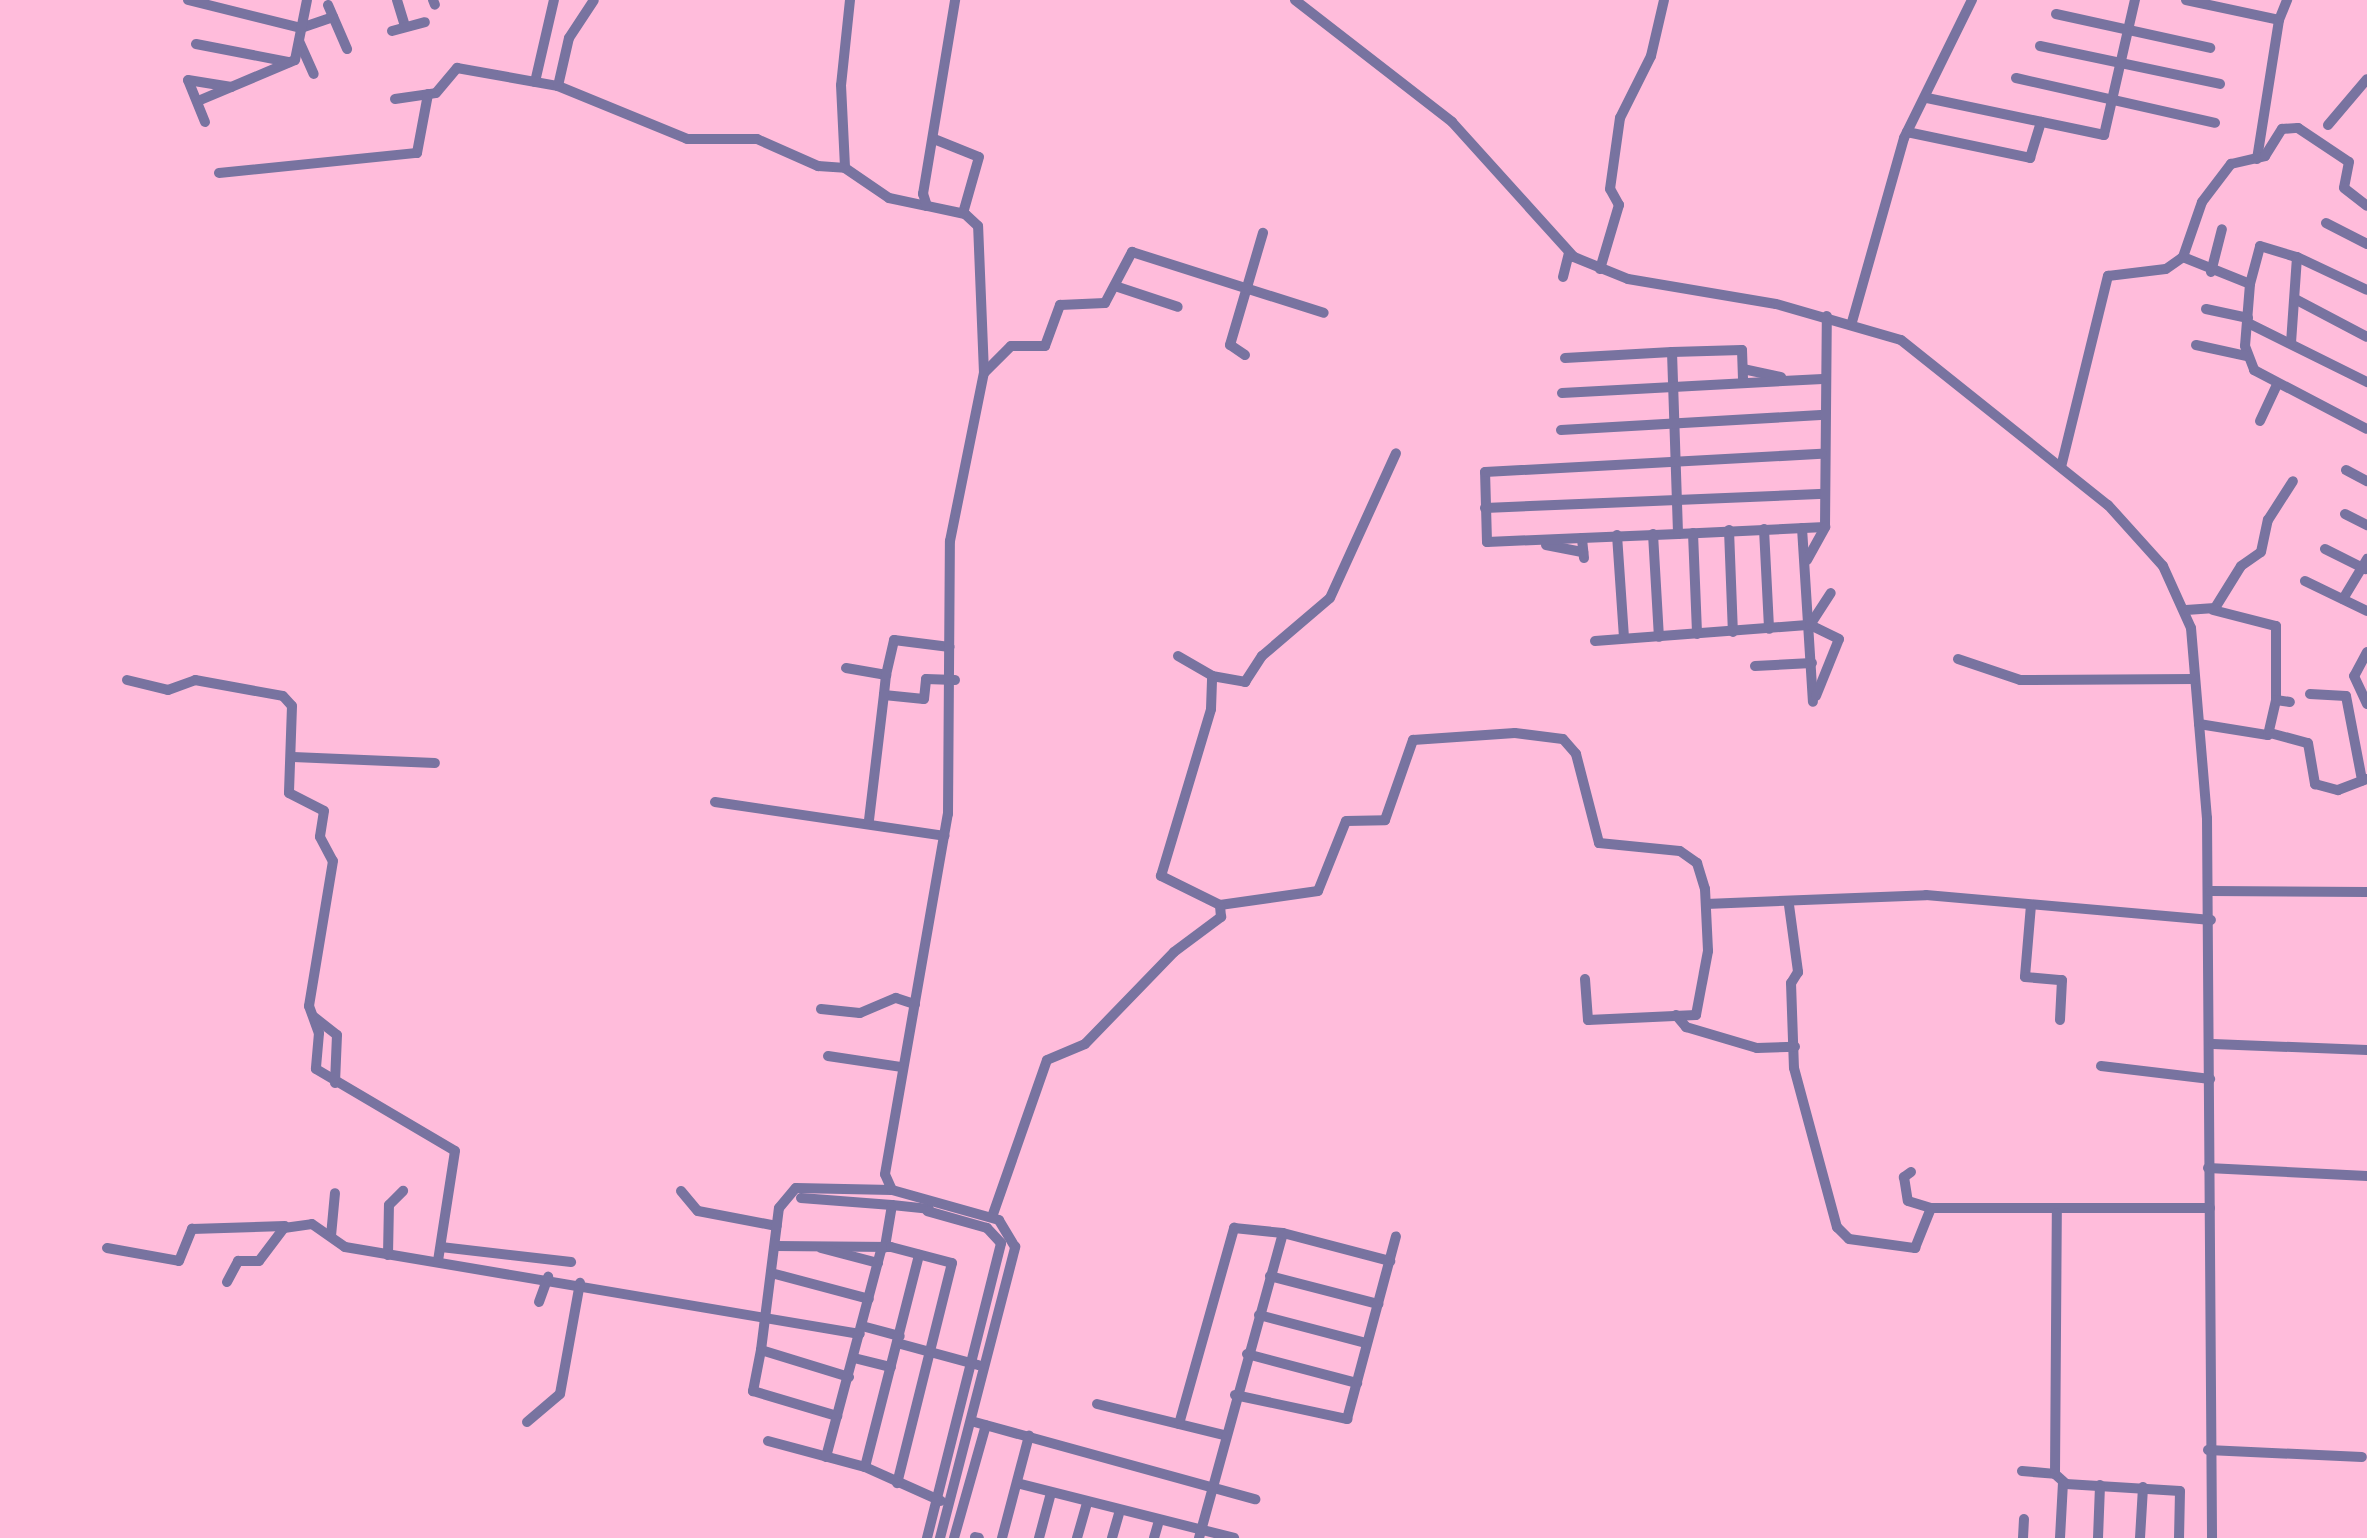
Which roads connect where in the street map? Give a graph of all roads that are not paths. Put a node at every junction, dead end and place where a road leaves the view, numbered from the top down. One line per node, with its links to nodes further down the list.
1 (188, 0): 20 (street)
2 (307, 0): 20 (street)
3 (397, 0): 18 (street)
4 (554, 0): 32 (street)
5 (594, 0): 34 (street)
6 (849, 0): 48 (street)
7 (955, 0): 46 (street)
8 (1296, 0): 57 (street)
9 (1664, 0): 60 (street)
10 (1972, 0): 37 (street)
11 (2135, 0): 19 (street)
12 (2186, 0): 17 (street)
13 (2288, 0): 17 (street)
14 (328, 4): 16 (street)
15 (2056, 14): 19 (street)
16 (333, 17): 20 (street); 24 (street)
17 (2279, 20): 47 (street)
18 (425, 22)
19 (2128, 30): 23 (street); 27 (street)
20 (300, 34): 26 (street); 28 (street)
21 (196, 44): 25 (street)
22 (2040, 46): 27 (street)
23 (2210, 48)
24 (347, 49)
25 (251, 55): 26 (street); 31 (street)
26 (290, 62): 31 (street)
27 (2122, 64): 33 (street); 39 (street)
28 (314, 74)
29 (2016, 78): 39 (street)
30 (2367, 79): 44 (street)
31 (246, 81): 35 (street)
32 (535, 82): 34 (street); 36 (street)
33 (2220, 84)
34 (558, 86): 48 (street)
35 (232, 87): 40 (street); 40 (street)
36 (428, 94): 38 (street); 49 (street)
37 (1927, 98): 42 (street); 45 (street)
38 (395, 99)
39 (2113, 100): 42 (street); 43 (street)
40 (198, 102): 41 (street)
41 (205, 122)
42 (2041, 122): 45 (street)
43 (2216, 123)
44 (2328, 126)
45 (1908, 132): 73 (street)
46 (934, 140): 50 (street); 52 (street)
47 (2257, 159): 51 (street); 58 (street)
48 (845, 168): 50 (street)
49 (218, 173)
50 (927, 206): 52 (street)
51 (2367, 206)
52 (963, 213): 82 (street)
53 (2326, 223): 56 (street)
54 (2222, 230): 61 (street)
55 (1263, 232): 65 (street)
56 (2367, 244)
57 (1569, 252): 60 (street); 62 (street)
58 (2183, 256): 61 (street); 98 (street)
59 (2297, 257): 63 (street); 66 (street); 67 (street)
60 (1600, 269): 71 (street)
61 (2211, 272): 63 (street)
62 (1563, 277)
63 (2250, 284): 72 (street)
64 (1115, 286): 65 (street); 68 (street); 82 (street)
65 (1249, 287): 70 (street); 78 (street)
66 (2367, 290)
67 (2296, 299): 74 (street); 75 (street)
68 (1178, 307)
69 (2206, 309): 72 (street)
70 (1324, 313)
71 (1827, 316): 73 (street); 83 (street)
72 (2248, 320): 75 (street); 79 (street)
73 (1852, 322): 98 (street)
74 (2367, 337)
75 (2291, 344): 85 (street)
76 (2196, 345): 79 (street)
77 (1672, 352): 80 (street); 81 (street); 88 (street)
78 (1245, 355)
79 (2246, 356): 87 (street)
80 (1565, 358)
81 (1742, 369): 84 (street); 86 (street)
82 (984, 373): 133 (street)
83 (1823, 379): 84 (street); 90 (street)
84 (1793, 380): 86 (street)
85 (2367, 382)
86 (1743, 383): 88 (street)
87 (2276, 386): 91 (street); 93 (street)
88 (1673, 387): 89 (street); 92 (street)
89 (1562, 393)
90 (1821, 415): 92 (street); 96 (street)
91 (2260, 422)
92 (1675, 423): 94 (street); 97 (street)
93 (2367, 429)
94 (1561, 430)
95 (1396, 454): 141 (street)
96 (1822, 454): 97 (street); 102 (street)
97 (1678, 460): 103 (street); 104 (street)
98 (2061, 467): 123 (street)
99 (2346, 470): 101 (street)
100 (2293, 481): 124 (street)
101 (2367, 482)
102 (1825, 494): 103 (street); 107 (street)
103 (1678, 500): 104 (street); 113 (street)
104 (1485, 508): 116 (street)
105 (2345, 514): 106 (street)
106 (2367, 525)
107 (1825, 527): 108 (street); 118 (street)
108 (1802, 528): 110 (street); 118 (street)
109 (1729, 530): 110 (street); 111 (street); 128 (street)
110 (1764, 530): 127 (street)
111 (1693, 533): 113 (street); 129 (street)
112 (1653, 534): 113 (street); 114 (street); 130 (street)
113 (1678, 534)
114 (1616, 536): 115 (street); 131 (street)
115 (1582, 538): 116 (street); 116 (street)
116 (1530, 542)
117 (2326, 549): 119 (street)
118 (1807, 560): 126 (street)
119 (2365, 566): 122 (street)
120 (2305, 581): 122 (street)
121 (1832, 593): 126 (street)
122 (2343, 599): 125 (street)
123 (2186, 610): 124 (street); 142 (street)
124 (2213, 610): 147 (street)
125 (2367, 611)
126 (1810, 625): 127 (street); 137 (street); 137 (street)
127 (1769, 629): 128 (street)
128 (1733, 632): 129 (street)
129 (1697, 634): 130 (street)
130 (1659, 637): 131 (street)
131 (1624, 638): 132 (street)
132 (1595, 641)
133 (950, 647): 140 (street); 144 (street)
134 (2367, 652): 149 (street)
135 (1178, 656): 141 (street)
136 (1958, 660): 142 (street)
137 (1812, 663): 138 (street)
138 (1754, 666)
139 (846, 668): 140 (street)
140 (886, 675): 146 (street)
141 (1212, 676): 161 (street)
142 (2194, 679): 150 (street)
143 (126, 680): 152 (street)
144 (955, 680): 146 (street); 157 (street)
145 (2310, 694): 154 (street)
146 (884, 695): 156 (street)
147 (2276, 700): 148 (street); 151 (street)
148 (2290, 702)
149 (2367, 704)
150 (2200, 724): 151 (street); 158 (street)
151 (2270, 732): 154 (street)
152 (293, 757): 153 (street); 169 (street)
153 (435, 764)
154 (2364, 780)
155 (714, 802): 156 (street)
156 (869, 820): 157 (street)
157 (944, 836): 166 (street)
158 (2210, 891): 159 (street); 164 (street)
159 (2367, 892)
160 (1706, 904): 161 (street); 162 (street); 168 (street)
161 (1220, 905): 192 (street)
162 (1789, 905): 163 (street); 172 (street)
163 (2032, 905): 164 (street); 170 (street)
164 (2211, 920): 171 (street)
165 (1585, 978): 168 (street)
166 (916, 1004): 167 (street); 176 (street)
167 (821, 1009)
168 (1676, 1016): 172 (street)
169 (313, 1017): 178 (street); 178 (street)
170 (2060, 1020)
171 (2213, 1044): 173 (street); 177 (street)
172 (1794, 1047): 189 (street)
173 (2367, 1050)
174 (828, 1056): 176 (street)
175 (2101, 1066): 177 (street)
176 (902, 1067): 182 (street)
177 (2210, 1079): 179 (street)
178 (335, 1083): 199 (street)
179 (2208, 1168): 181 (street); 190 (street)
180 (1911, 1172): 189 (street)
181 (2367, 1176)
182 (892, 1190): 188 (street); 194 (street)
183 (403, 1191): 203 (street)
184 (681, 1191): 194 (street)
185 (335, 1193): 196 (street)
186 (802, 1198): 187 (street)
187 (892, 1205): 188 (street); 201 (street)
188 (930, 1206): 192 (street); 227 (street)
189 (1931, 1208): 191 (street)
190 (2210, 1208): 191 (street); 240 (street)
191 (2056, 1213): 245 (street)
192 (992, 1217): 227 (street)
193 (291, 1225): 196 (street); 202 (street); 212 (street)
194 (777, 1226): 198 (street)
195 (1283, 1234): 206 (street); 210 (street); 234 (street)
196 (331, 1236): 203 (street)
197 (1396, 1236): 206 (street)
198 (776, 1246): 200 (street); 209 (street)
199 (441, 1247): 205 (street); 207 (street)
200 (818, 1247): 201 (street); 208 (street)
201 (884, 1247): 204 (street); 208 (street)
202 (106, 1248)
203 (388, 1255): 205 (street)
204 (920, 1255): 220 (street); 223 (street)
205 (438, 1261): 211 (street)
206 (1390, 1261): 216 (street)
207 (570, 1262)
208 (878, 1263): 214 (street)
209 (775, 1274): 214 (street); 217 (street)
210 (1270, 1276): 216 (street); 218 (street)
211 (548, 1278): 213 (street); 215 (street)
212 (227, 1282)
213 (580, 1284): 217 (street); 233 (street)
214 (869, 1299): 219 (street)
215 (539, 1302)
216 (1378, 1304): 221 (street)
217 (771, 1313): 219 (street); 222 (street)
218 (1259, 1315): 221 (street); 224 (street)
219 (861, 1330): 220 (street); 225 (street)
220 (898, 1339): 223 (street); 226 (street)
221 (1366, 1343): 229 (street)
222 (761, 1350): 228 (street); 232 (street)
223 (931, 1353): 227 (street); 247 (street)
224 (1246, 1354): 229 (street); 230 (street)
225 (854, 1358): 226 (street); 228 (street)
226 (891, 1366): 243 (street)
227 (980, 1366): 236 (street)
228 (849, 1376): 232 (street)
229 (1357, 1384): 230 (street)
230 (1235, 1395): 237 (street)
231 (1097, 1404): 234 (street)
232 (838, 1416): 241 (street)
233 (527, 1422)
234 (1179, 1424): 237 (street)
235 (986, 1425): 236 (street); 238 (street); 257 (street)
236 (965, 1427): 255 (street)
237 (1224, 1435): 249 (street)
238 (1029, 1436): 248 (street); 249 (street)
239 (768, 1440): 241 (street)
240 (2208, 1450): 242 (street); 275 (street)
241 (826, 1457): 243 (street)
242 (2362, 1457)
243 (865, 1467): 247 (street)
244 (2022, 1471): 245 (street)
245 (2055, 1474): 246 (street)
246 (2064, 1483): 250 (street); 271 (street)
247 (896, 1484): 255 (street)
248 (1017, 1484): 252 (street); 264 (street)
249 (1212, 1485): 253 (street); 260 (street)
250 (2100, 1486): 251 (street); 272 (street)
251 (2144, 1487): 273 (street); 274 (street)
252 (1051, 1493): 254 (street); 265 (street)
253 (1256, 1499)
254 (1087, 1502): 256 (street); 266 (street)
255 (945, 1506): 257 (street); 261 (street); 262 (street)
256 (1120, 1510): 259 (street); 267 (street)
257 (960, 1517): 263 (street)
258 (2024, 1519): 270 (street)
259 (1159, 1520): 260 (street); 268 (street)
260 (1200, 1534): 269 (street)
261 (927, 1538)
262 (940, 1538)
263 (954, 1538)
264 (1002, 1538)
265 (1039, 1538)
266 (1077, 1538)
267 (1112, 1538)
268 (1154, 1538)
269 (1234, 1538)
270 (2024, 1538)
271 (2060, 1538)
272 (2098, 1538)
273 (2140, 1538)
274 (2179, 1538)
275 (2212, 1538)

